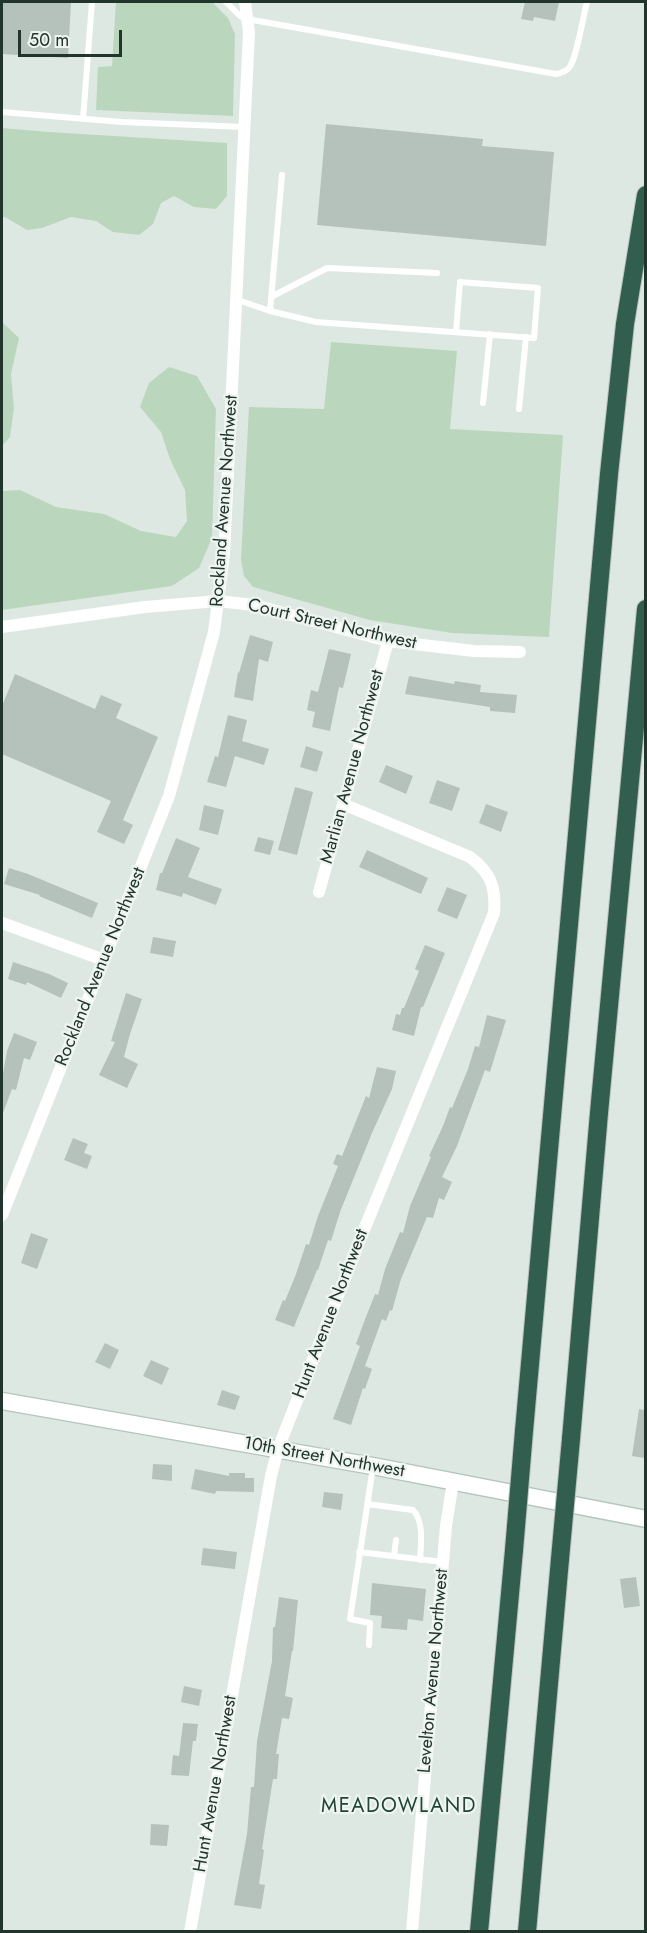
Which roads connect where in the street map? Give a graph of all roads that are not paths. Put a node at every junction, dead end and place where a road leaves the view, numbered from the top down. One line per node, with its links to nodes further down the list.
1 (92, 2): 7 (lane)
2 (226, 2): 5 (lane)
3 (245, 2): 5 (street, Rockland Avenue Northwest)
4 (586, 2): 5 (lane)
5 (247, 19): 8 (street, Rockland Avenue Northwest)
6 (2, 112): 7 (lane)
7 (83, 119): 8 (lane)
8 (244, 127): 13 (street, Rockland Avenue Northwest)
9 (282, 175): 12 (lane)
10 (645, 195): 44 (highway, bridge)
11 (437, 273): 12 (lane)
12 (271, 297): 14 (lane)
13 (237, 300): 14 (lane); 20 (street, Rockland Avenue Northwest)
14 (270, 311): 15 (lane)
15 (456, 332): 16 (lane); 17 (lane)
16 (490, 334): 17 (lane); 18 (lane)
17 (526, 337): 19 (lane)
18 (483, 403)
19 (519, 409)
20 (218, 601): 22 (street, Court Street Northwest); 23 (street, Court Street Northwest); 28 (street, Rockland Avenue Northwest)
21 (645, 609): 45 (highway, bridge)
22 (2, 627)
23 (388, 641): 24 (street, Court Street Northwest); 25 (street, Marlian Avenue Northwest)
24 (520, 652)
25 (343, 804): 26 (street, Marlian Avenue Northwest); 31 (street, Hunt Avenue Northwest)
26 (319, 892)
27 (2, 923): 28 (street)
28 (104, 960): 29 (street, Rockland Avenue Northwest)
29 (2, 1215)
30 (2, 1401): 31 (main road, 10th Street Northwest)
31 (278, 1449): 32 (main road, 10th Street Northwest); 42 (street, Hunt Avenue Northwest)
32 (373, 1466): 33 (main road, 10th Street Northwest); 34 (lane)
33 (453, 1482): 35 (main road, 10th Street Northwest); 40 (street, Levelton Avenue Northwest)
34 (367, 1504): 37 (lane); 39 (lane)
35 (645, 1519)
36 (396, 1540): 38 (lane)
37 (359, 1552): 38 (lane); 41 (lane)
38 (394, 1556): 39 (lane)
39 (420, 1560): 40 (lane)
40 (443, 1562): 43 (street, Levelton Avenue Northwest)
41 (369, 1645)
42 (190, 1932)
43 (412, 1932)
44 (479, 1932)
45 (527, 1932)

